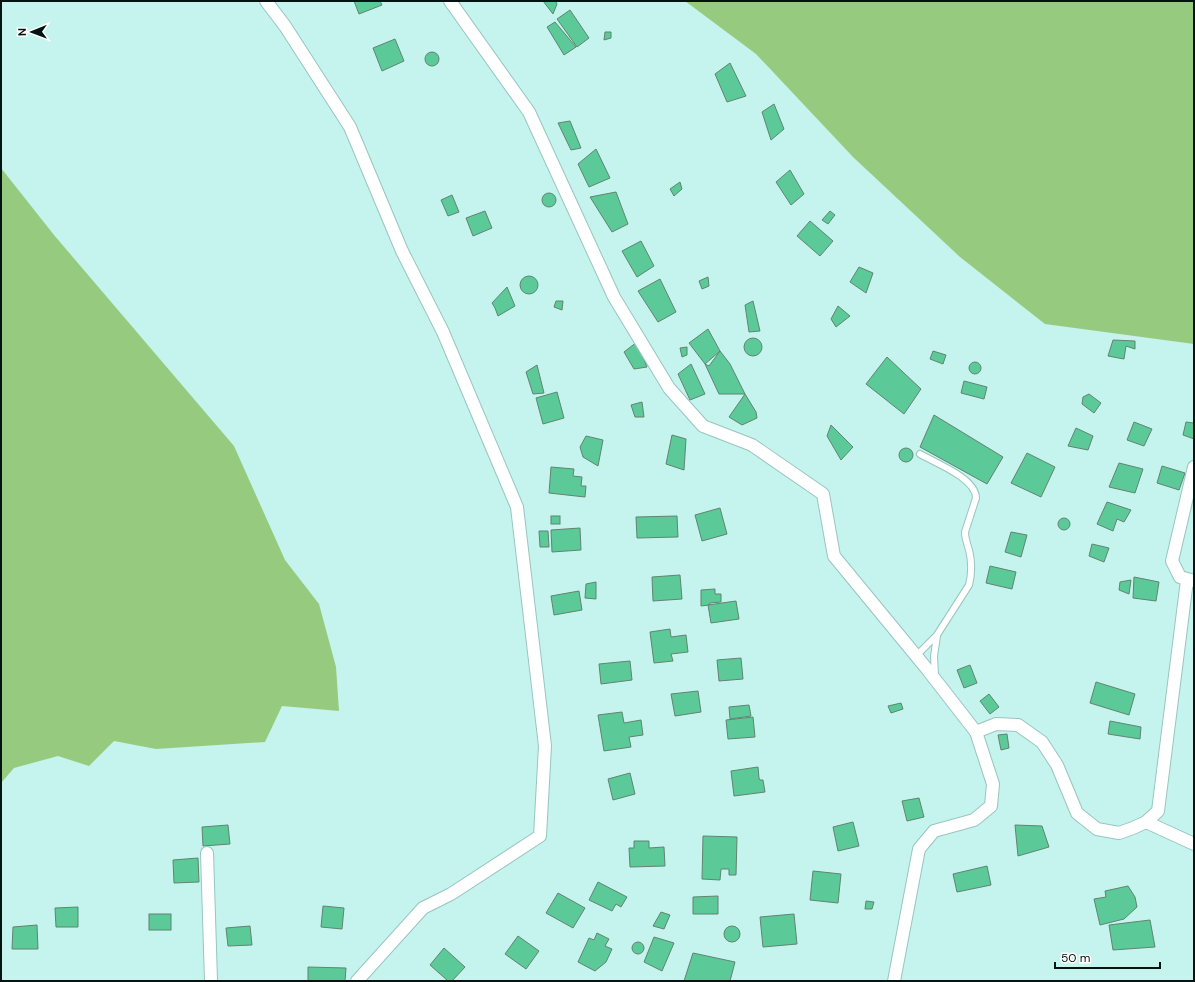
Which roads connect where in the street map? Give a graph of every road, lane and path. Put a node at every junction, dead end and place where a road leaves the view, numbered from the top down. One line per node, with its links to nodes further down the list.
1 (266, 1): 14 (street)
2 (450, 1): 7 (street)
3 (920, 454): 6 (lane)
4 (1194, 467): 5 (street)
5 (1191, 580): 10 (street)
6 (937, 635): 7 (lane); 8 (lane)
7 (916, 656): 8 (street)
8 (936, 680): 9 (street)
9 (976, 732): 10 (street); 15 (street)
10 (1146, 822): 11 (street)
11 (1194, 844)
12 (207, 853): 13 (street)
13 (211, 981)
14 (357, 981)
15 (894, 981)

